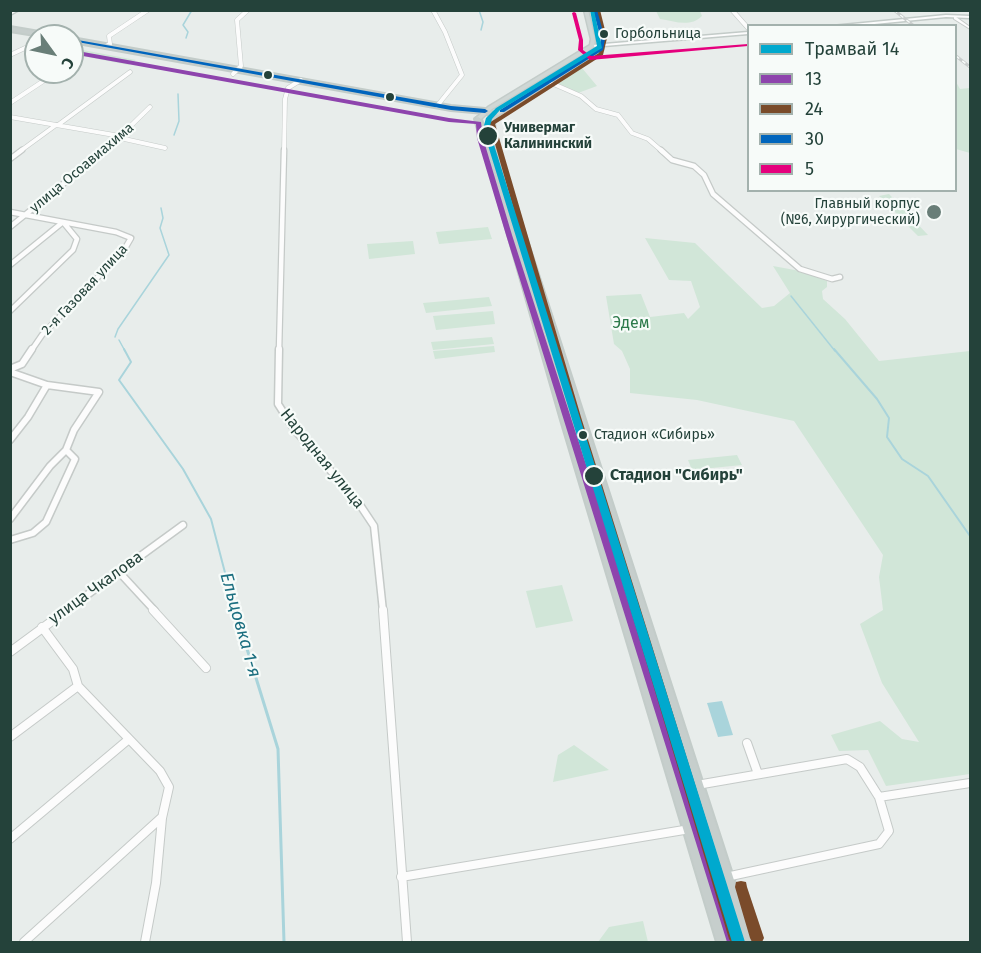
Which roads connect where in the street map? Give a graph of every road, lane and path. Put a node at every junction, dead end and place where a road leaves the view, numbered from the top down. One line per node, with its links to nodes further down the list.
1 (17, 10): 8 (main road)
2 (148, 10): 16 (street)
3 (248, 10): 24 (street)
4 (433, 10): 31 (street)
5 (586, 10): 17 (main road)
6 (595, 10): 18 (main road)
7 (732, 10): 12 (street)
8 (10, 14)
9 (970, 17): 10 (main road)
10 (955, 18): 11 (main road); 13 (street)
11 (856, 24)
12 (747, 27)
13 (970, 28)
14 (747, 33): 18 (main road)
15 (84, 42): 16 (highway)
16 (106, 46): 22 (highway)
17 (592, 46): 18 (main road); 33 (main road)
18 (603, 46): 26 (main road)
19 (84, 47): 22 (highway)
20 (24, 48): 21 (street)
21 (10, 55)
22 (224, 69): 24 (highway)
23 (130, 72): 36 (street)
24 (236, 72): 25 (highway)
25 (286, 81): 27 (highway); 29 (highway)
26 (549, 82): 34 (main road); 45 (street)
27 (303, 83): 29 (highway); 31 (highway); 33 (highway)
28 (39, 84): 30 (street)
29 (294, 85): 71 (street, Народная улица)
30 (10, 103)
31 (437, 106): 33 (highway)
32 (150, 107): 37 (street, улица Осоавиахима)
33 (481, 115): 34 (highway); 68 (highway)
34 (494, 116): 64 (highway)
35 (10, 117): 36 (street)
36 (57, 125): 37 (street); 39 (street)
37 (120, 137): 38 (street); 41 (street, улица Осоавиахима)
38 (165, 148)
39 (10, 159)
40 (10, 212): 41 (street)
41 (25, 215): 42 (street); 43 (street, улица Осоавиахима)
42 (61, 224): 44 (street); 46 (street); 47 (street, 2-я Газовая улица)
43 (10, 227)
44 (10, 265)
45 (840, 277)
46 (10, 311)
47 (10, 371): 48 (street)
48 (47, 385): 49 (street); 50 (street)
49 (10, 440)
50 (66, 450): 51 (street); 53 (street)
51 (10, 519)
52 (183, 525): 54 (street, улица Чкалова)
53 (10, 540)
54 (119, 572): 55 (street, улица Чкалова); 57 (street)
55 (42, 627): 56 (street, улица Чкалова); 58 (street)
56 (10, 652)
57 (206, 668)
58 (78, 686): 59 (street); 60 (street)
59 (10, 737)
60 (129, 739): 66 (street); 69 (street)
61 (747, 743): 62 (street)
62 (758, 774): 64 (street); 65 (street)
63 (970, 783): 65 (street)
64 (695, 786): 67 (highway)
65 (879, 798): 70 (street)
66 (162, 818): 72 (street); 73 (street)
67 (708, 826): 68 (street); 70 (highway)
68 (689, 829): 71 (street); 75 (highway)
69 (10, 838)
70 (726, 877): 76 (highway)
71 (401, 878): 74 (street, Народная улица)
72 (24, 942)
73 (145, 942)
74 (407, 942)
75 (724, 942)
76 (746, 942)

